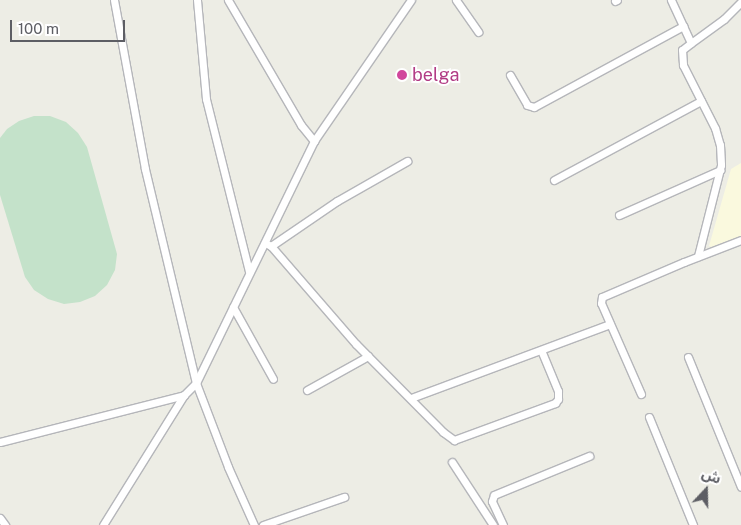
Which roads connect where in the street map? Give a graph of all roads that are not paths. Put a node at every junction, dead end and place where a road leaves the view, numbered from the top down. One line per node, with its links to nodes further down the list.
1 (114, 0): 28 (street)
2 (198, 0): 21 (street)
3 (228, 0): 13 (street)
4 (411, 0): 13 (street)
5 (456, 0): 9 (street)
6 (671, 0): 8 (street)
7 (741, 2): 10 (street)
8 (683, 26): 10 (street); 11 (street)
9 (478, 32)
10 (691, 43): 12 (street)
11 (510, 75)
12 (702, 101): 15 (street); 16 (street)
13 (314, 141): 19 (street)
14 (407, 161): 19 (street)
15 (720, 170): 17 (street); 20 (street)
16 (554, 180)
17 (619, 215)
18 (741, 240): 20 (street)
19 (268, 244): 21 (street); 25 (street)
20 (698, 256): 23 (street)
21 (249, 272): 22 (street)
22 (233, 307): 27 (street); 28 (street)
23 (610, 324): 24 (street); 30 (street)
24 (540, 350): 32 (street); 32 (street)
25 (368, 356): 29 (street); 32 (street)
26 (688, 357): 37 (street)
27 (273, 379)
28 (196, 382): 31 (street); 42 (street)
29 (307, 390)
30 (641, 394)
31 (184, 395): 34 (street); 41 (street)
32 (411, 398)
33 (649, 417): 46 (street)
34 (0, 442)
35 (589, 456): 45 (street)
36 (452, 462): 44 (street)
37 (741, 487)
38 (344, 497): 43 (street)
39 (0, 518): 40 (street)
40 (6, 525)
41 (102, 525)
42 (254, 525)
43 (263, 525)
44 (493, 525)
45 (503, 525)
46 (693, 525)

